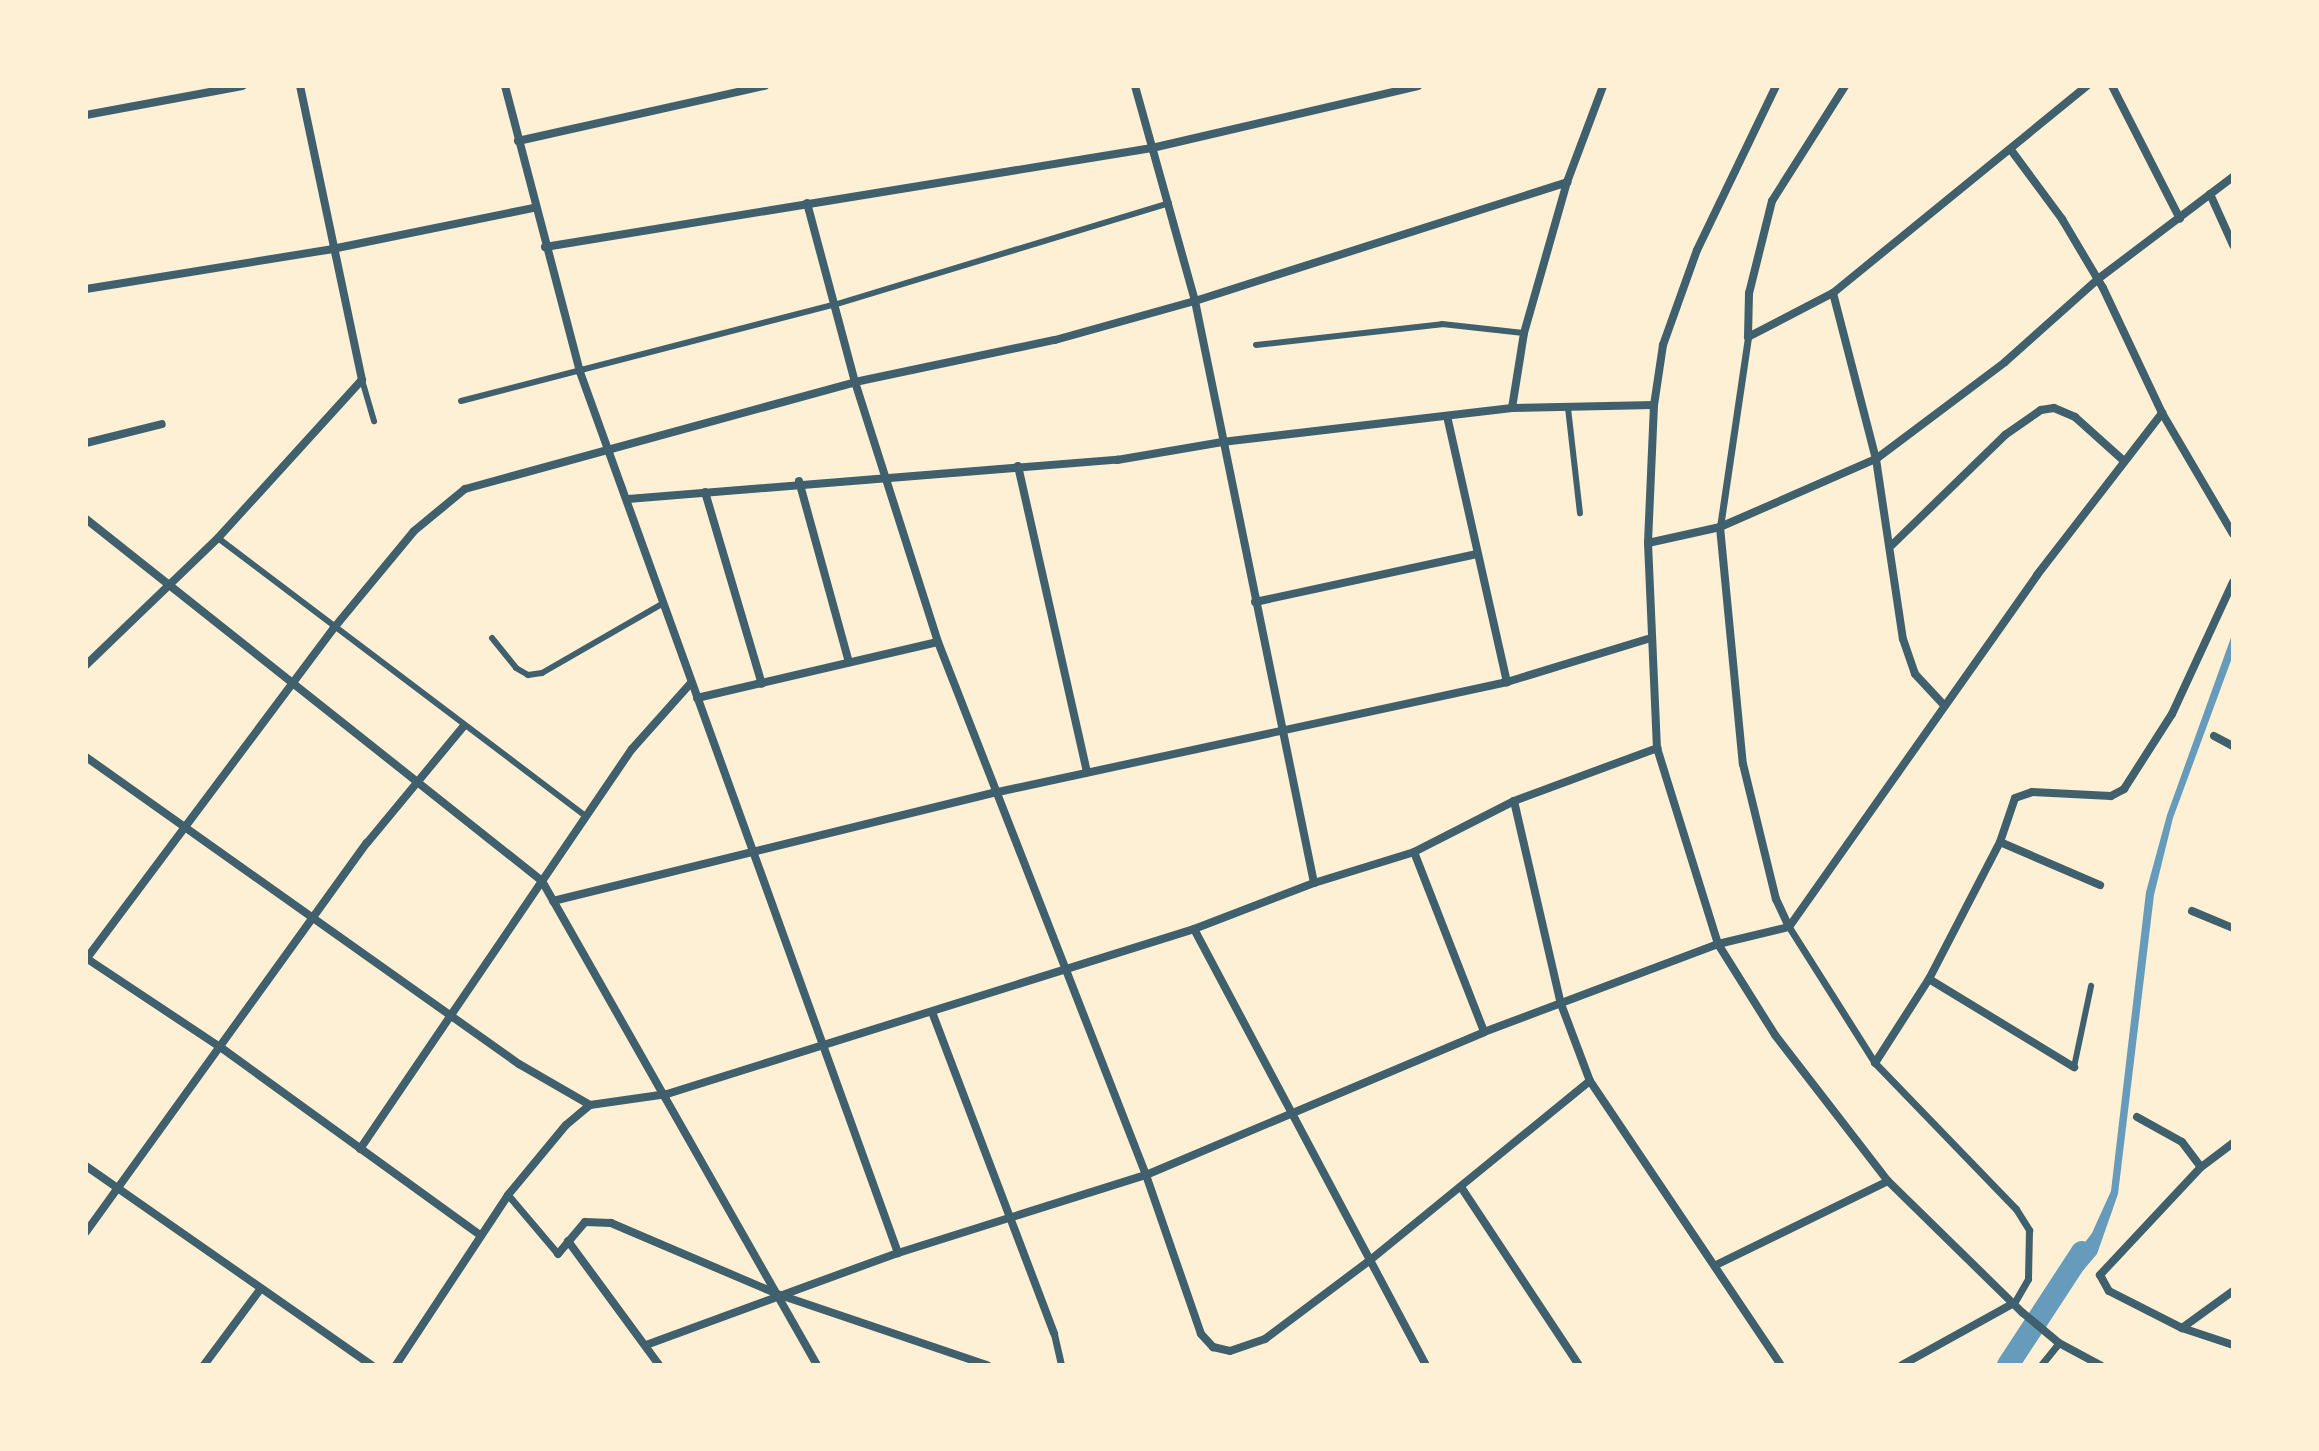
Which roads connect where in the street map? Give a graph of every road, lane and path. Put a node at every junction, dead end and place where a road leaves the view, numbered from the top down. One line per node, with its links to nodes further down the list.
1 (242, 86): 12 (street)
2 (300, 86): 25 (street)
3 (505, 86): 13 (street)
4 (765, 86): 13 (street)
5 (1135, 86): 14 (street)
6 (1418, 86): 14 (street)
7 (1603, 86): 17 (street)
8 (1776, 86): 38 (street)
9 (1845, 86): 32 (street)
10 (2087, 86): 15 (street)
11 (2112, 86): 22 (street)
12 (86, 115)
13 (518, 141): 21 (street)
14 (1152, 148): 19 (street); 20 (street)
15 (2011, 150): 26 (street); 28 (street)
16 (2233, 177): 18 (street)
17 (1567, 182): 29 (street); 31 (street)
18 (2210, 194): 22 (street); 23 (street)
19 (807, 203): 24 (street); 30 (street)
20 (1169, 203): 29 (street); 30 (lane)
21 (534, 208): 24 (street); 25 (street)
22 (2180, 219): 26 (street)
23 (2233, 245)
24 (545, 247): 34 (street)
25 (332, 249): 27 (street); 35 (street)
26 (2098, 279): 41 (street); 48 (street)
27 (86, 289)
28 (1833, 293): 32 (street); 48 (street)
29 (1195, 301): 36 (street); 45 (street)
30 (837, 304): 34 (lane); 36 (street)
31 (1524, 333): 33 (lane); 39 (street)
32 (1748, 337): 57 (street)
33 (1256, 345)
34 (580, 372): 37 (lane); 47 (street)
35 (362, 380): 43 (lane); 59 (street)
36 (855, 382): 47 (street); 51 (street)
37 (461, 401)
38 (1654, 405): 40 (street); 60 (street)
39 (1512, 408): 40 (street); 42 (street)
40 (1568, 408): 55 (lane)
41 (2162, 413): 49 (street); 58 (street)
42 (1447, 416): 45 (street); 62 (street)
43 (374, 421)
44 (162, 424): 46 (street)
45 (1222, 442): 50 (street); 65 (street)
46 (86, 443)
47 (609, 452): 54 (street); 67 (street)
48 (1876, 459): 57 (street); 61 (street)
49 (2123, 460): 61 (street); 78 (street)
50 (1018, 466): 51 (street); 85 (street)
51 (885, 475): 52 (street); 70 (street)
52 (799, 481): 53 (street); 71 (street)
53 (705, 492): 54 (street); 76 (street)
54 (628, 499): 66 (street)
55 (1580, 513)
56 (86, 519): 64 (street)
57 (1720, 527): 60 (street); 100 (street)
58 (2233, 534)
59 (218, 538): 64 (street); 67 (lane)
60 (1648, 543): 69 (street)
61 (1892, 545): 78 (street)
62 (1477, 554): 65 (street); 73 (street)
63 (2233, 582): 91 (street)
64 (169, 588): 72 (street); 74 (street)
65 (1255, 602): 80 (street)
66 (662, 604): 68 (lane); 75 (street)
67 (333, 629): 74 (street); 79 (lane)
68 (492, 638)
69 (1648, 639): 73 (street); 83 (street)
70 (938, 642): 71 (street); 87 (street)
71 (849, 662): 76 (street)
72 (86, 665)
73 (1507, 682): 80 (street)
74 (292, 684): 86 (street); 90 (street)
75 (690, 684): 77 (street); 89 (street)
76 (762, 684): 77 (street)
77 (697, 698): 93 (street)
78 (1943, 704): 100 (street)
79 (463, 727): 86 (street); 89 (lane)
80 (1282, 731): 85 (street); 95 (street)
81 (2214, 736): 82 (street)
82 (2232, 744)
83 (1657, 748): 88 (street); 103 (street)
84 (86, 757): 90 (street)
85 (1087, 772): 87 (street)
86 (417, 780): 94 (street); 99 (street)
87 (998, 792): 93 (street); 105 (street)
88 (1514, 801): 92 (street); 108 (street)
89 (586, 816): 94 (street)
90 (184, 826): 99 (street); 104 (street)
91 (2000, 842): 96 (street); 106 (street)
92 (1414, 852): 95 (street); 111 (street)
93 (753, 855): 97 (street); 112 (street)
94 (542, 881): 97 (street); 110 (street)
95 (1314, 883): 102 (street)
96 (2100, 885)
97 (553, 901): 117 (street)
98 (2192, 911): 101 (street)
99 (312, 918): 110 (street); 113 (street)
100 (1789, 927): 103 (street); 114 (street)
101 (2233, 928)
102 (1194, 929): 105 (street); 119 (street)
103 (1718, 944): 108 (street); 126 (street)
104 (86, 958): 113 (street)
105 (1065, 969): 109 (street); 125 (street)
106 (1929, 979): 114 (street); 115 (street)
107 (2091, 986): 115 (lane)
108 (1561, 1004): 111 (street); 116 (street)
109 (932, 1012): 112 (street); 130 (street)
110 (452, 1017): 118 (street); 122 (street)
111 (1484, 1032): 119 (street)
112 (823, 1046): 117 (street); 134 (street)
113 (223, 1049): 122 (street); 128 (street)
114 (1875, 1063): 141 (street)
115 (2074, 1067)
116 (1590, 1081): 127 (street); 137 (street)
117 (667, 1094): 118 (street); 140 (street)
118 (590, 1105): 129 (street)
119 (1291, 1114): 125 (street); 136 (street)
120 (2137, 1117): 124 (street)
121 (2233, 1143): 124 (street)
122 (360, 1149): 132 (street)
123 (86, 1166): 128 (street)
124 (2201, 1167): 142 (street)
125 (1146, 1175): 130 (street); 136 (street)
126 (1888, 1181): 137 (street); 141 (street)
127 (1461, 1187): 136 (street); 155 (street)
128 (119, 1188): 131 (street); 138 (street)
129 (508, 1195): 132 (street); 135 (street)
130 (1009, 1220): 134 (street); 143 (street)
131 (86, 1232)
132 (479, 1234): 149 (street)
133 (568, 1241): 135 (street); 140 (street); 145 (street)
134 (898, 1253): 140 (street)
135 (558, 1254)
136 (1369, 1261): 154 (street)
137 (1716, 1265): 156 (street)
138 (259, 1291): 147 (street); 148 (street)
139 (2233, 1291): 142 (street)
140 (780, 1295): 145 (street); 151 (street); 152 (street)
141 (2014, 1303): 144 (street); 157 (street)
142 (2182, 1328): 146 (street)
143 (1054, 1334): 153 (street)
144 (2059, 1343): 158 (street); 159 (street)
145 (646, 1345): 150 (street)
146 (2233, 1345)
147 (204, 1365)
148 (371, 1365)
149 (396, 1365)
150 (659, 1365)
151 (817, 1365)
152 (987, 1365)
153 (1061, 1365)
154 (1426, 1365)
155 (1579, 1365)
156 (1781, 1365)
157 (1902, 1365)
158 (2041, 1365)
159 (2100, 1365)

